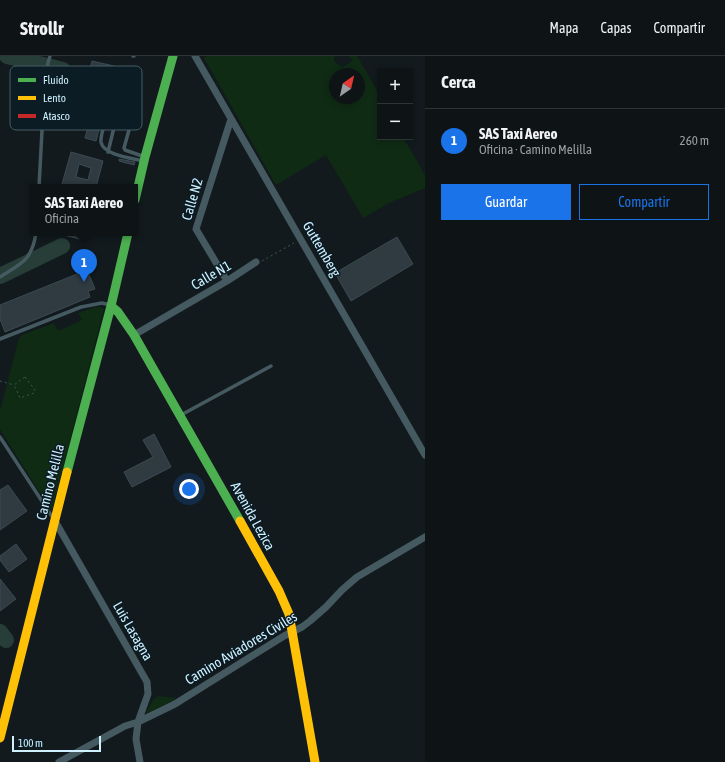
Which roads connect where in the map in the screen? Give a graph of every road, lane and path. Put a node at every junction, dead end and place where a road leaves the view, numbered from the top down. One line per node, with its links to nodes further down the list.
1 (50, 56): 4 (lane)
2 (173, 56): 13 (street)
3 (195, 56): 5 (street, Guttemberg)
4 (47, 66)
5 (231, 119): 18 (street, Guttemberg); 21 (street, Calle N2)
6 (43, 130): 14 (lane)
7 (104, 130): 10 (lane)
8 (113, 130): 10 (lane)
9 (129, 130): 11 (lane)
10 (108, 152): 12 (lane)
11 (127, 152): 12 (lane); 13 (lane)
12 (126, 156): 13 (lane)
13 (144, 159): 15 (street)
14 (40, 184)
15 (138, 186)
16 (35, 236): 20 (lane)
17 (127, 236): 22 (street, Camino Melilla)
18 (302, 239): 19 (path); 30 (street, Guttemberg)
19 (256, 262): 21 (street, Calle N1)
20 (0, 277)
21 (227, 281): 23 (street, Calle N1)
22 (111, 306): 23 (street, Avenida Lezica); 24 (lane); 31 (street, Camino Melilla)
23 (134, 335): 28 (street, Avenida Lezica)
24 (0, 339)
25 (271, 366): 28 (lane)
26 (0, 381): 27 (path)
27 (14, 385): 27 (path)
28 (180, 415): 33 (street, Avenida Lezica)
29 (0, 437): 31 (lane)
30 (425, 455)
31 (55, 521): 34 (street, Luis Lasagna); 35 (street, Camino Melilla)
32 (425, 537): 33 (street, Camino Aviadores Civiles)
33 (293, 632): 34 (street, Camino Aviadores Civiles); 38 (street, Avenida Lezica)
34 (138, 722): 36 (street, Camino Aviadores Civiles); 37 (street, Luis Lasagna)
35 (0, 738)
36 (59, 762)
37 (140, 762)
38 (315, 762)

